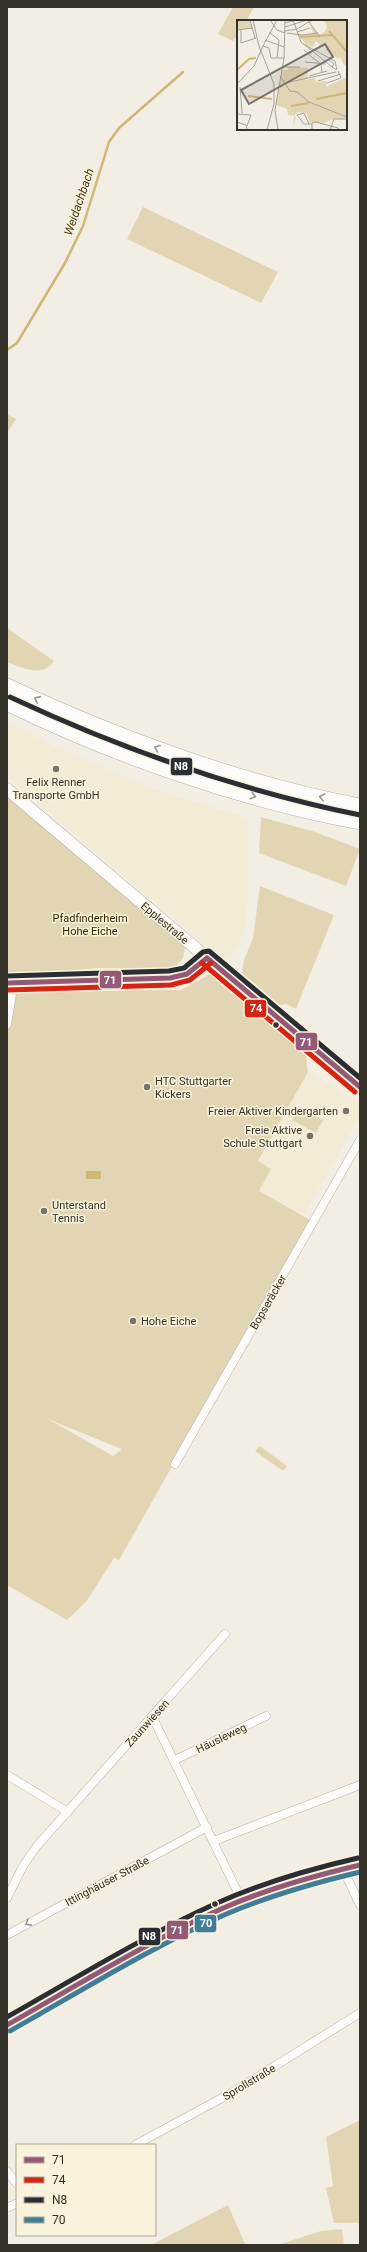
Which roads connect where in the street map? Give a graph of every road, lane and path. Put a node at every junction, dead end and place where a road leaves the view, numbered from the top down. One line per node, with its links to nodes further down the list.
1 (7, 686): 4 (highway, one-way to 1)
2 (7, 703): 5 (highway, one-way to 5)
3 (7, 789): 6 (main road, Epplestraße)
4 (360, 806)
5 (360, 822)
6 (207, 958): 7 (main road); 9 (main road, Epplestraße)
7 (10, 982): 8 (street)
8 (7, 1024)
9 (360, 1087)
10 (360, 1140): 11 (street, Bopseräcker)
11 (175, 1464)
12 (225, 1634): 13 (street, Zaunwiesen)
13 (152, 1716): 15 (street); 18 (street, Zaunwiesen)
14 (266, 1716): 15 (street, Häusleweg)
15 (175, 1760): 19 (street)
16 (7, 1775): 18 (street)
17 (360, 1785): 20 (street)
18 (68, 1812): 23 (street, Zaunwiesen)
19 (206, 1827): 20 (street); 27 (street, Ittinghäuser Straße, one-way to 27)
20 (214, 1841): 25 (street)
21 (360, 1865): 22 (main road)
22 (343, 1869): 25 (main road); 26 (street)
23 (9, 1888): 24 (street, Zaunwiesen)
24 (7, 1898)
25 (242, 1901): 29 (main road)
26 (360, 1905)
27 (7, 1935)
28 (360, 2013): 30 (street, Sprollstraße)
29 (7, 2025)
30 (137, 2144)
31 (7, 2171): 32 (street)
32 (16, 2183)
33 (16, 2204): 34 (street)
34 (7, 2208)

